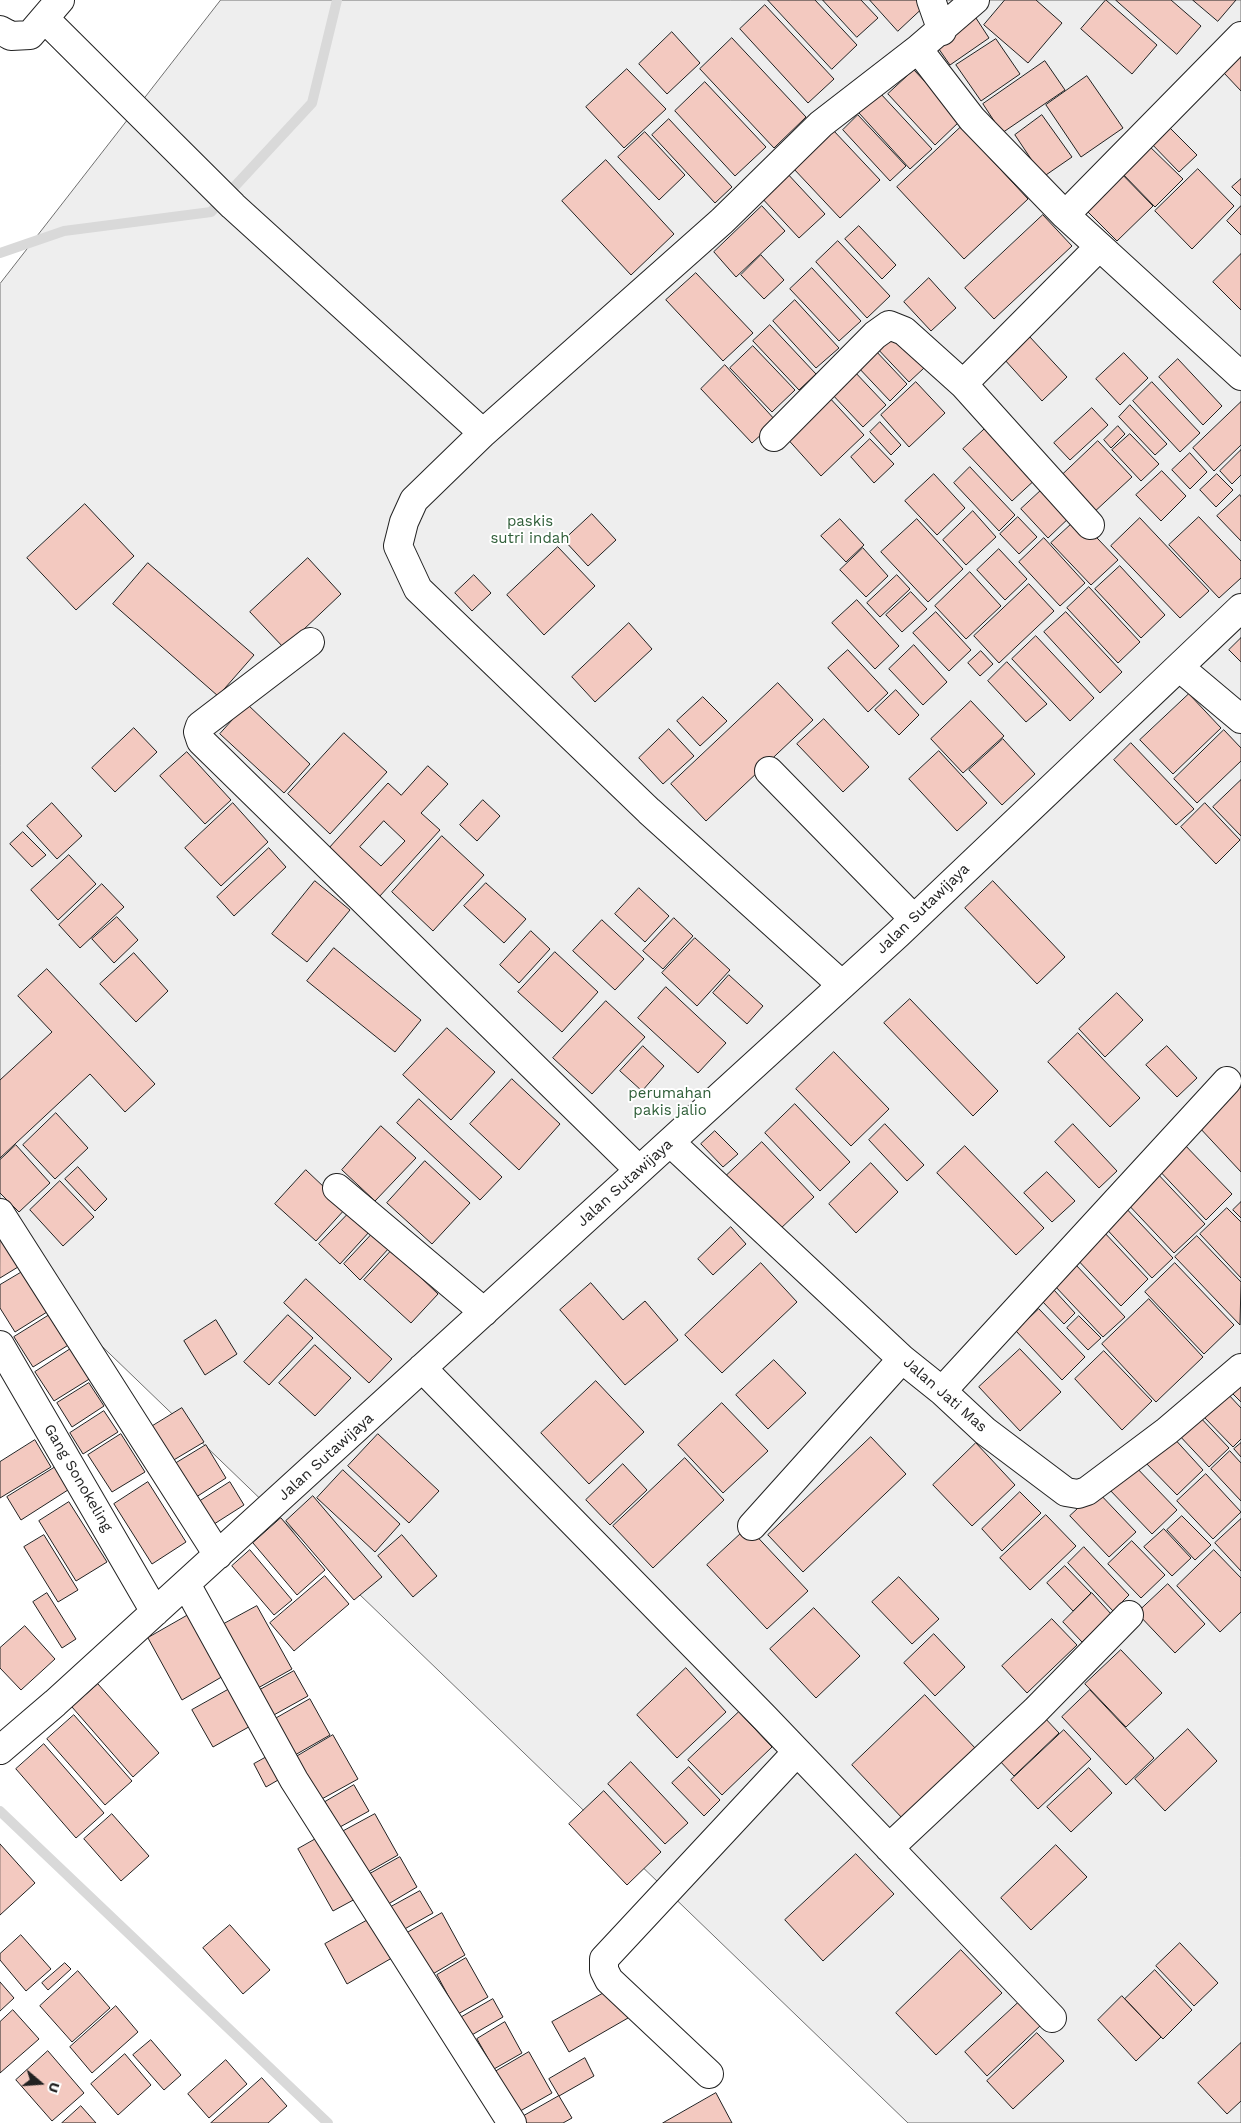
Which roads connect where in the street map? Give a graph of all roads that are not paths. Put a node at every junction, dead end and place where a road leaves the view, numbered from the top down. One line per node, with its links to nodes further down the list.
1 (931, 0): 5 (street)
2 (975, 0): 5 (street)
3 (52, 10): 4 (street); 12 (street)
4 (0, 30)
5 (942, 31): 7 (street)
6 (1241, 36): 8 (street)
7 (918, 49): 8 (street); 12 (street)
8 (1064, 215): 9 (street)
9 (1099, 247): 10 (street); 11 (street)
10 (1239, 371)
11 (963, 384): 13 (street); 14 (street)
12 (483, 434): 21 (street)
13 (774, 437)
14 (1090, 525)
15 (1241, 608): 17 (street, Jalan Sutawijaya)
16 (310, 642): 24 (street)
17 (1179, 667): 18 (street); 20 (street, Jalan Sutawijaya)
18 (1241, 719)
19 (769, 771): 20 (street)
20 (913, 918): 21 (street, Jalan Sutawijaya)
21 (842, 985): 23 (street, Jalan Sutawijaya)
22 (1227, 1081): 32 (street)
23 (670, 1142): 24 (street, Jalan Sutawijaya); 29 (street, Jalan Jati Mas)
24 (639, 1170): 27 (street, Jalan Sutawijaya)
25 (337, 1188): 27 (street)
26 (0, 1213): 34 (street)
27 (484, 1312): 30 (street, Jalan Sutawijaya)
28 (0, 1345): 36 (street, Gang Sonokeling)
29 (902, 1360): 32 (street, Jalan Jati Mas); 33 (street)
30 (422, 1368): 34 (street, Jalan Sutawijaya); 39 (street)
31 (1241, 1368): 32 (street, Jalan Jati Mas)
32 (942, 1391)
33 (752, 1526)
34 (218, 1555): 35 (street, Jalan Sutawijaya)
35 (186, 1584): 36 (street, Jalan Sutawijaya); 43 (street)
36 (155, 1612): 38 (street, Jalan Sutawijaya)
37 (1129, 1615): 40 (street)
38 (0, 1750)
39 (796, 1753): 40 (street); 42 (street)
40 (889, 1848): 41 (street)
41 (1052, 2018)
42 (709, 2074)
43 (512, 2123)

